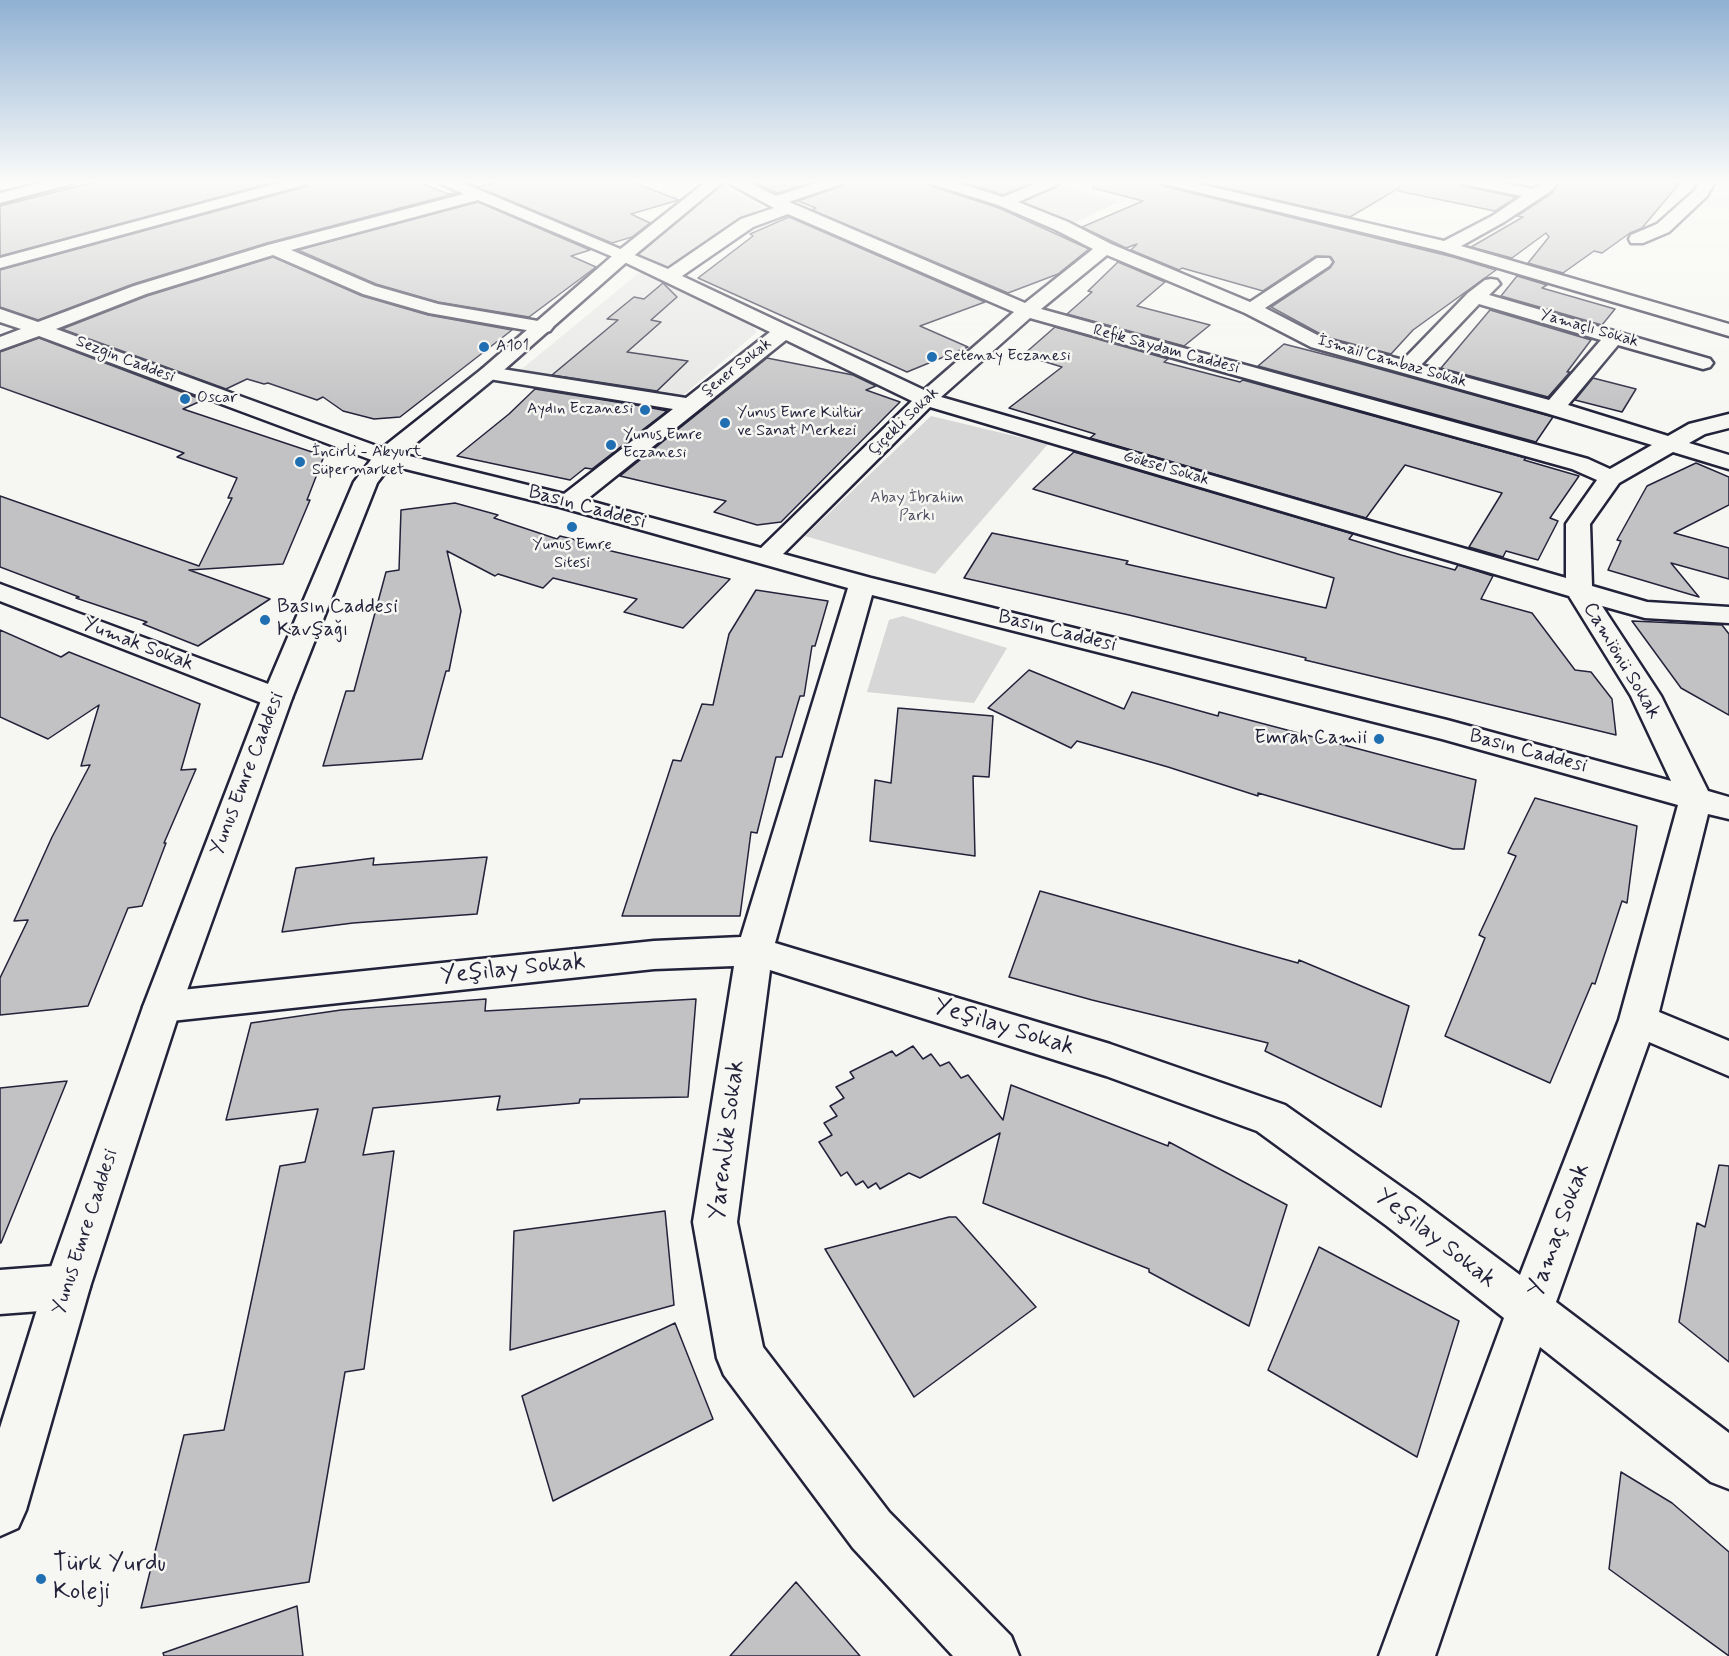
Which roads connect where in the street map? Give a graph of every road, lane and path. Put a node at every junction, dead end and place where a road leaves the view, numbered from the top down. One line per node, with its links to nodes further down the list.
1 (17, 258): 12 (street)
2 (244, 258): 20 (street)
3 (296, 258): 19 (street)
4 (620, 258): 19 (street, Yunus Emre Caddesi)
5 (631, 258): 14 (street, Göksel Sokak)
6 (696, 258): 14 (street)
7 (905, 258): 17 (street, Refik Saydam Caddesi)
8 (1092, 258): 17 (street, Çiçekli Sokak)
9 (1130, 258): 16 (street, İsmail Cambaz Sokak)
10 (1486, 258): 13 (street)
11 (1323, 262): 16 (street)
12 (0, 263)
13 (1514, 266): 15 (street); 21 (street)
14 (669, 277): 22 (street, Göksel Sokak)
15 (1475, 297): 23 (street, Yamaçlı Sokak); 26 (street)
16 (1252, 309): 26 (street, İsmail Cambaz Sokak)
17 (1027, 311): 28 (street, Çiçekli Sokak); 35 (street, Refik Saydam Caddesi)
18 (0, 315): 20 (street, Sezgin Caddesi)
19 (543, 327): 27 (street, Yunus Emre Caddesi)
20 (42, 328): 24 (street); 33 (street, Sezgin Caddesi)
21 (1729, 330)
22 (783, 332): 28 (street, Göksel Sokak); 29 (street, Şener Sokak)
23 (1614, 337): 25 (street, Yamaçlı Sokak); 30 (street)
24 (0, 344)
25 (1703, 363)
26 (1408, 367): 30 (street, İsmail Cambaz Sokak)
27 (489, 374): 29 (street, Şener Sokak); 33 (street, Yunus Emre Caddesi)
28 (926, 399): 37 (street, Çiçekli Sokak); 39 (street, Göksel Sokak)
29 (691, 405): 36 (street, Şener Sokak)
30 (1554, 408): 32 (street, İsmail Cambaz Sokak)
31 (1729, 421): 32 (street, Camiönü Sokak)
32 (1672, 444): 34 (street, İsmail Cambaz Sokak); 35 (street, Camiönü Sokak)
33 (385, 457): 36 (street, Basın Caddesi); 42 (street, Yunus Emre Caddesi)
34 (1727, 461)
35 (1611, 478): 39 (street, Camiönü Sokak)
36 (568, 502): 37 (street, Basın Caddesi)
37 (766, 557): 38 (street, Basın Caddesi)
38 (862, 584): 43 (street, Basın Caddesi); 44 (street, Yarenlik Sokak)
39 (1579, 591): 41 (street, Göksel Sokak); 43 (street, Camiönü Sokak)
40 (0, 592): 42 (street, Yumak Sokak)
41 (1729, 615)
42 (277, 698): 45 (street, Yunus Emre Caddesi)
43 (1713, 803): 46 (street, Yamaç Sokak)
44 (755, 951): 45 (street, Yeşilay Sokak); 50 (street, Yeşilay Sokak); 53 (street, Yarenlik Sokak)
45 (162, 1007): 48 (street, Yunus Emre Caddesi)
46 (1638, 1020): 47 (street); 50 (street, Yamaç Sokak)
47 (1729, 1059)
48 (67, 1287): 49 (street); 52 (street, Yunus Emre Caddesi)
49 (0, 1293)
50 (1529, 1312): 51 (street, Yeşilay Sokak); 54 (street, Yamaç Sokak)
51 (1729, 1464)
52 (0, 1510)
53 (991, 1656)
54 (1407, 1656)

